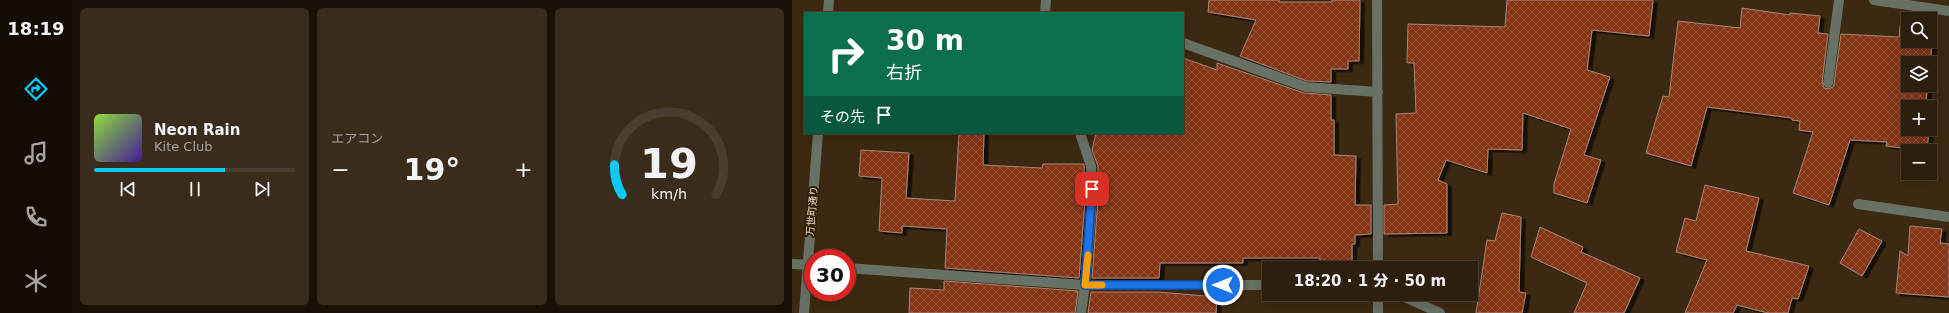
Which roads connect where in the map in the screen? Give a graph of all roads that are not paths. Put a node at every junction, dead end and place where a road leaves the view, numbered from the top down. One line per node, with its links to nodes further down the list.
1 (829, 0): 7 (street)
2 (1046, 0): 8 (street)
3 (1377, 0): 11 (street)
4 (1839, 0): 10 (street)
5 (1874, 0): 6 (street)
6 (1949, 11)
7 (828, 12)
8 (1045, 12)
9 (1184, 43): 11 (street)
10 (1828, 83)
11 (1378, 92): 17 (street)
12 (818, 134): 16 (street, 万世町通り)
13 (1080, 134): 21 (street)
14 (1858, 204): 15 (street)
15 (1949, 217)
16 (811, 249)
17 (1378, 261)
18 (792, 264): 19 (street)
19 (804, 265)
20 (856, 269): 21 (street)
21 (1085, 285): 22 (street); 27 (street)
22 (1262, 285)
23 (806, 301): 26 (street, 万世町通り)
24 (1378, 301): 28 (street)
25 (1413, 301): 29 (street)
26 (804, 313)
27 (1081, 313)
28 (1378, 313)
29 (1440, 313)

